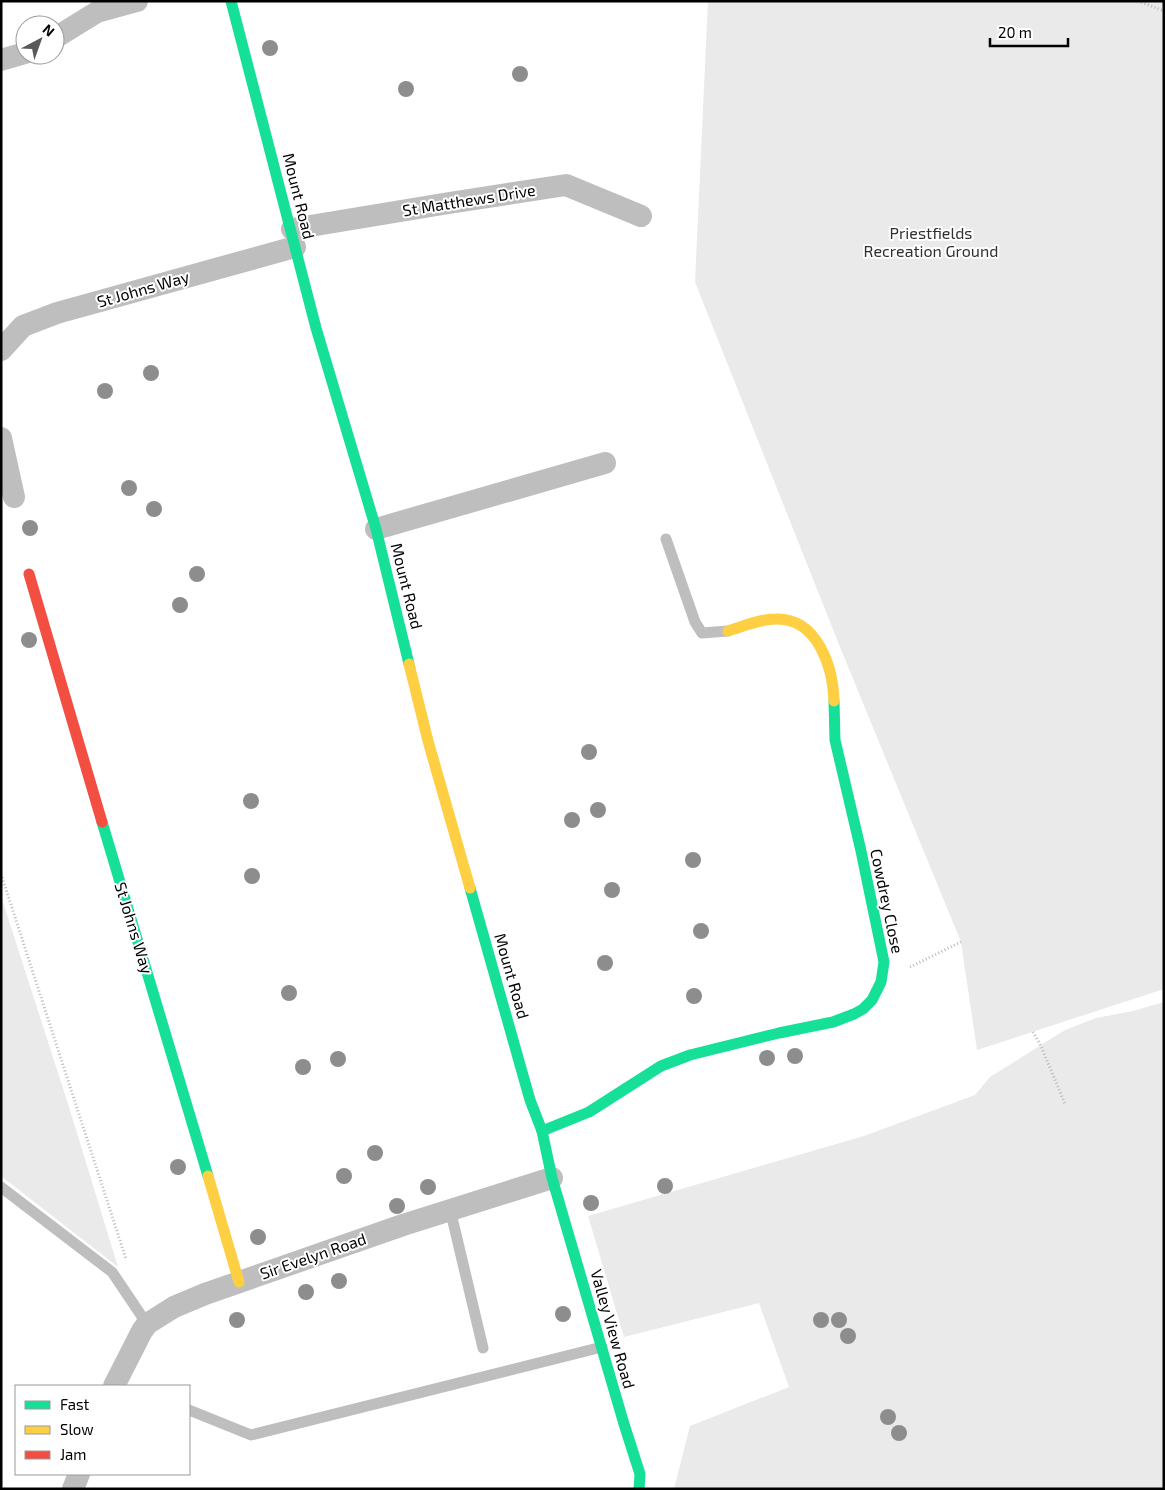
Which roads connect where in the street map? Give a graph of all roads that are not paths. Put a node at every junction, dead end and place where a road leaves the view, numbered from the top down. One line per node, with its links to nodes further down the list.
1 (137, 1): 3 (street)
2 (231, 1): 8 (street, Mount Road)
3 (96, 7): 4 (street)
4 (65, 30)
5 (15, 56): 6 (street)
6 (1, 60)
7 (641, 216): 8 (street, St Matthews Drive)
8 (293, 238): 9 (street, St Johns Way); 13 (street, Mount Road)
9 (1, 350)
10 (1, 438): 12 (street)
11 (605, 464): 13 (street)
12 (14, 497)
13 (376, 529): 17 (street, Mount Road)
14 (666, 539): 16 (lane)
15 (29, 574): 21 (street, St Johns Way)
16 (728, 631): 17 (street, Cowdrey Close)
17 (542, 1132): 18 (street, Mount Road)
18 (552, 1178): 20 (street, Sir Evelyn Road); 23 (street, Valley View Road)
19 (1, 1187): 22 (lane)
20 (450, 1209): 21 (street, Sir Evelyn Road); 24 (lane)
21 (239, 1282): 22 (street, Sir Evelyn Road)
22 (147, 1324): 25 (street, Sir Evelyn Road)
23 (602, 1347): 26 (lane); 29 (street, Valley View Road)
24 (483, 1348)
25 (120, 1384)
26 (190, 1410)
27 (79, 1475): 28 (street)
28 (74, 1489)
29 (639, 1489)

